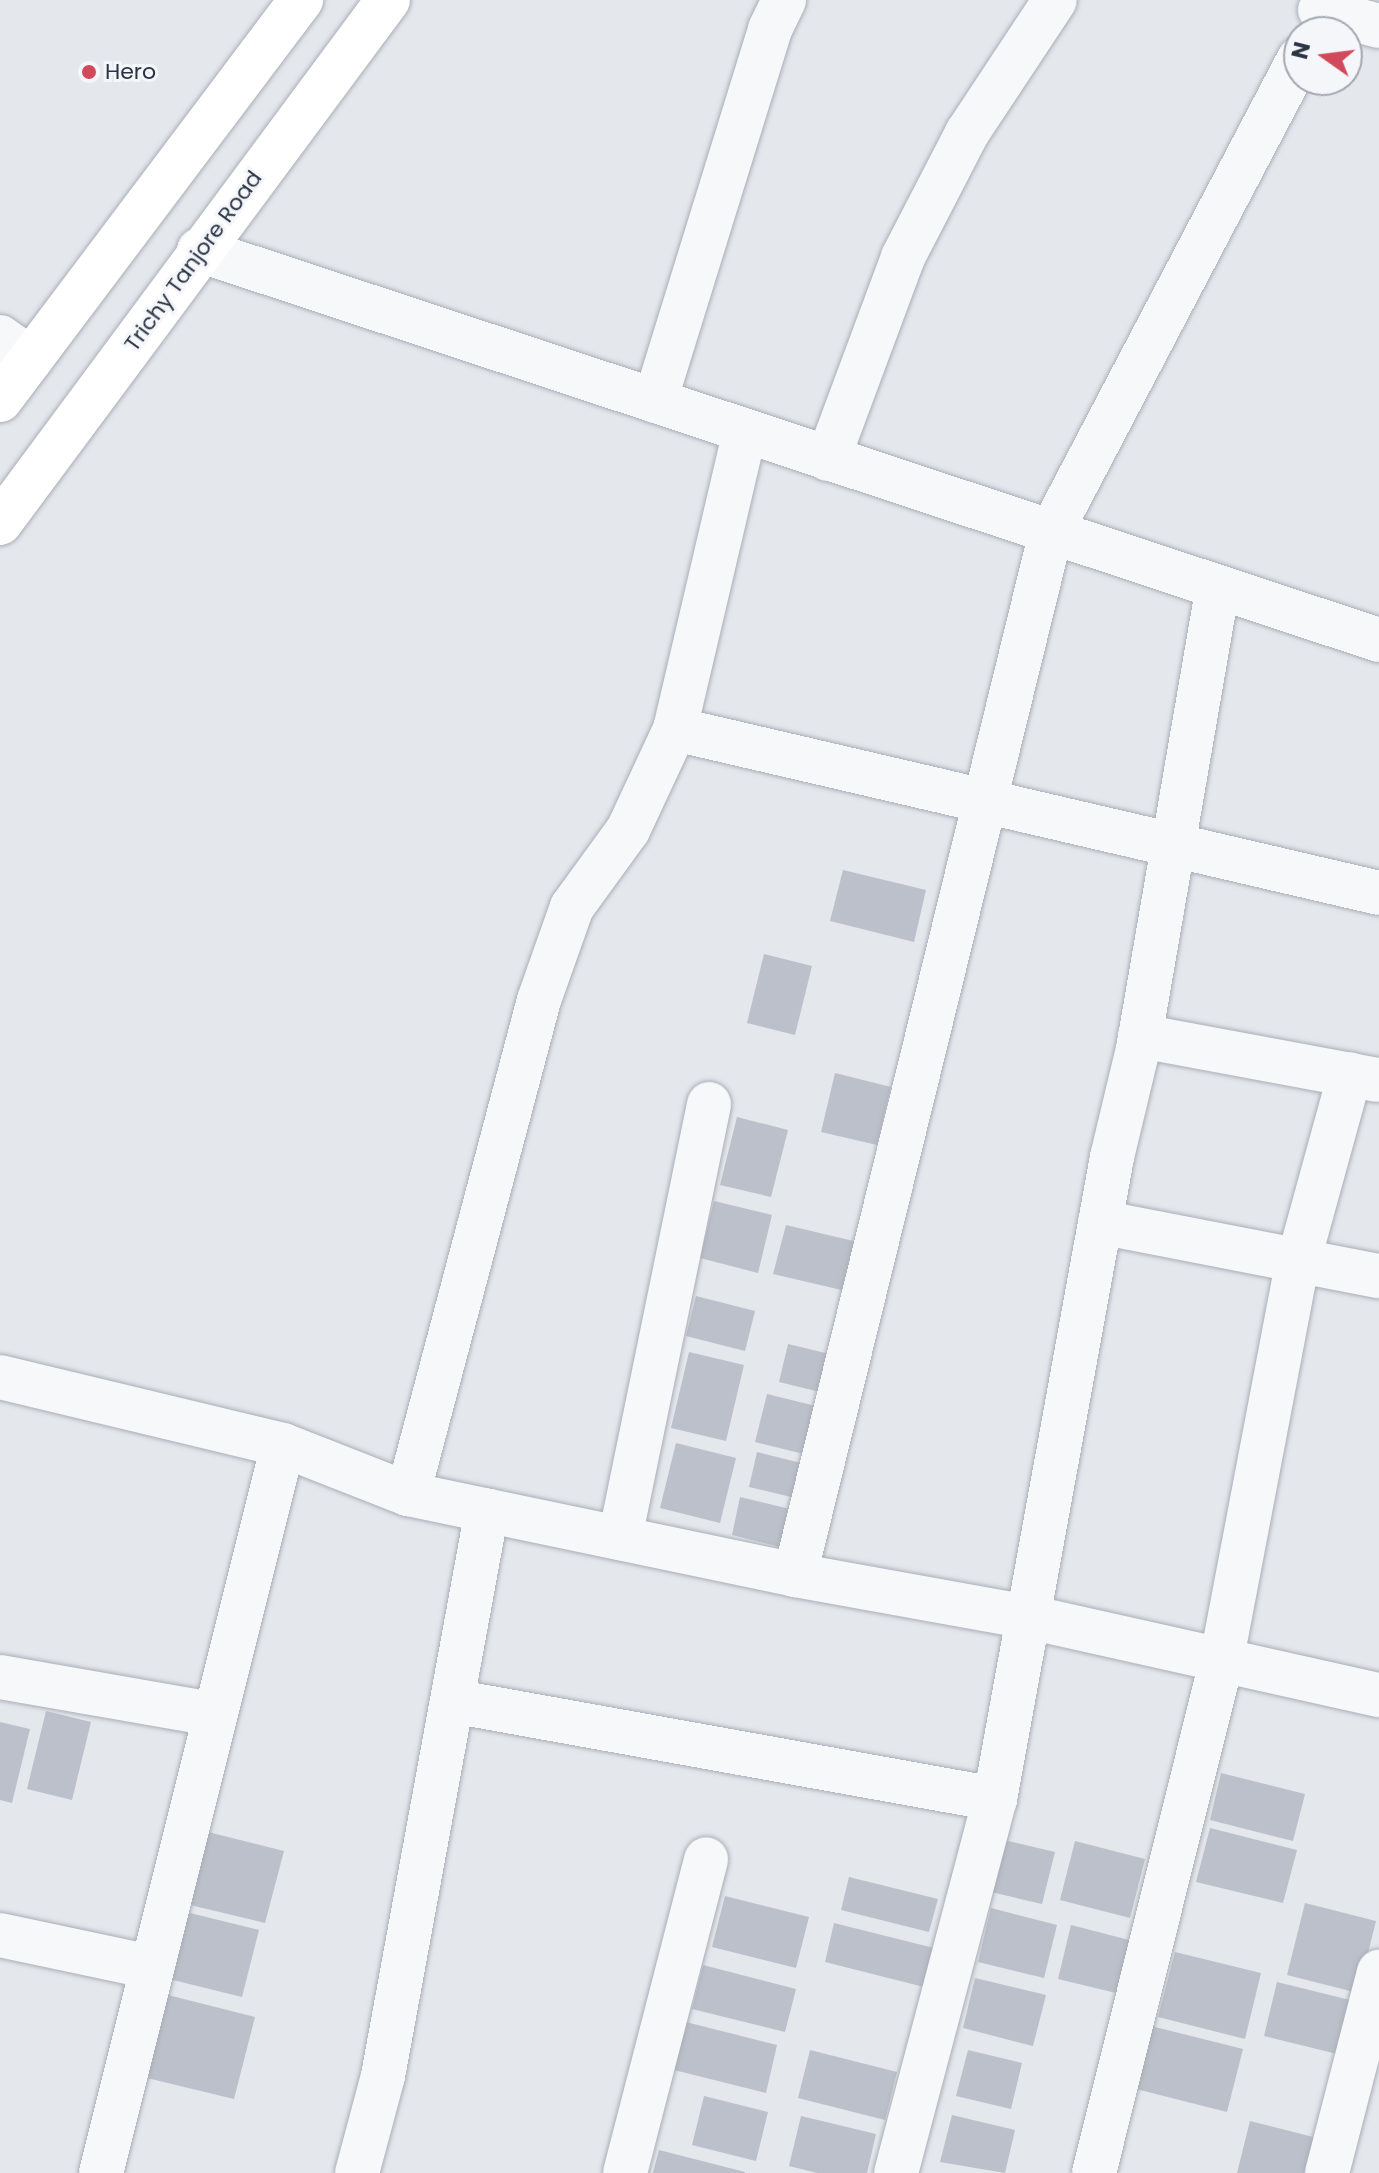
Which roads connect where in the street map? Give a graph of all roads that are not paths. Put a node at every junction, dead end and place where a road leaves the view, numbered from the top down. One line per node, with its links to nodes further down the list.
1 (301, 0): 9 (highway)
2 (388, 0): 8 (highway, Trichy Tanjore Road)
3 (784, 0): 11 (street)
4 (1055, 0): 13 (street)
5 (1318, 14): 6 (street)
6 (1379, 26)
7 (1283, 90): 15 (street)
8 (199, 250): 11 (street); 14 (highway, Trichy Tanjore Road)
9 (16, 348): 10 (highway)
10 (0, 400)
11 (655, 401): 12 (street)
12 (745, 431): 13 (street); 18 (street)
13 (828, 459): 15 (street)
14 (0, 523)
15 (1051, 532): 16 (street); 19 (street)
16 (1218, 587): 17 (street); 20 (street)
17 (1379, 640)
18 (675, 729): 19 (street); 30 (street)
19 (980, 804): 20 (street); 33 (street)
20 (1172, 849): 21 (street); 22 (street)
21 (1379, 893)
22 (1140, 1036): 23 (street); 25 (street)
23 (1364, 1078): 26 (street)
24 (709, 1104): 32 (street)
25 (1100, 1222): 26 (street); 34 (street)
26 (1298, 1261): 27 (street); 35 (street)
27 (1379, 1276)
28 (0, 1377): 29 (street)
29 (283, 1445): 30 (street); 39 (street)
30 (408, 1494): 31 (street)
31 (487, 1510): 32 (street); 38 (street)
32 (620, 1538): 33 (street)
33 (795, 1575): 34 (street)
34 (1029, 1617): 35 (street); 40 (street)
35 (1221, 1663): 37 (street); 49 (street)
36 (0, 1677): 39 (street)
37 (1379, 1695)
38 (452, 1701): 40 (street); 46 (street)
39 (213, 1714): 43 (street)
40 (995, 1799): 48 (street)
41 (706, 1859): 47 (street)
42 (0, 1935): 43 (street)
43 (151, 1967): 45 (street)
44 (1379, 1972): 50 (street)
45 (101, 2173)
46 (357, 2173)
47 (625, 2173)
48 (896, 2173)
49 (1094, 2173)
50 (1327, 2173)

